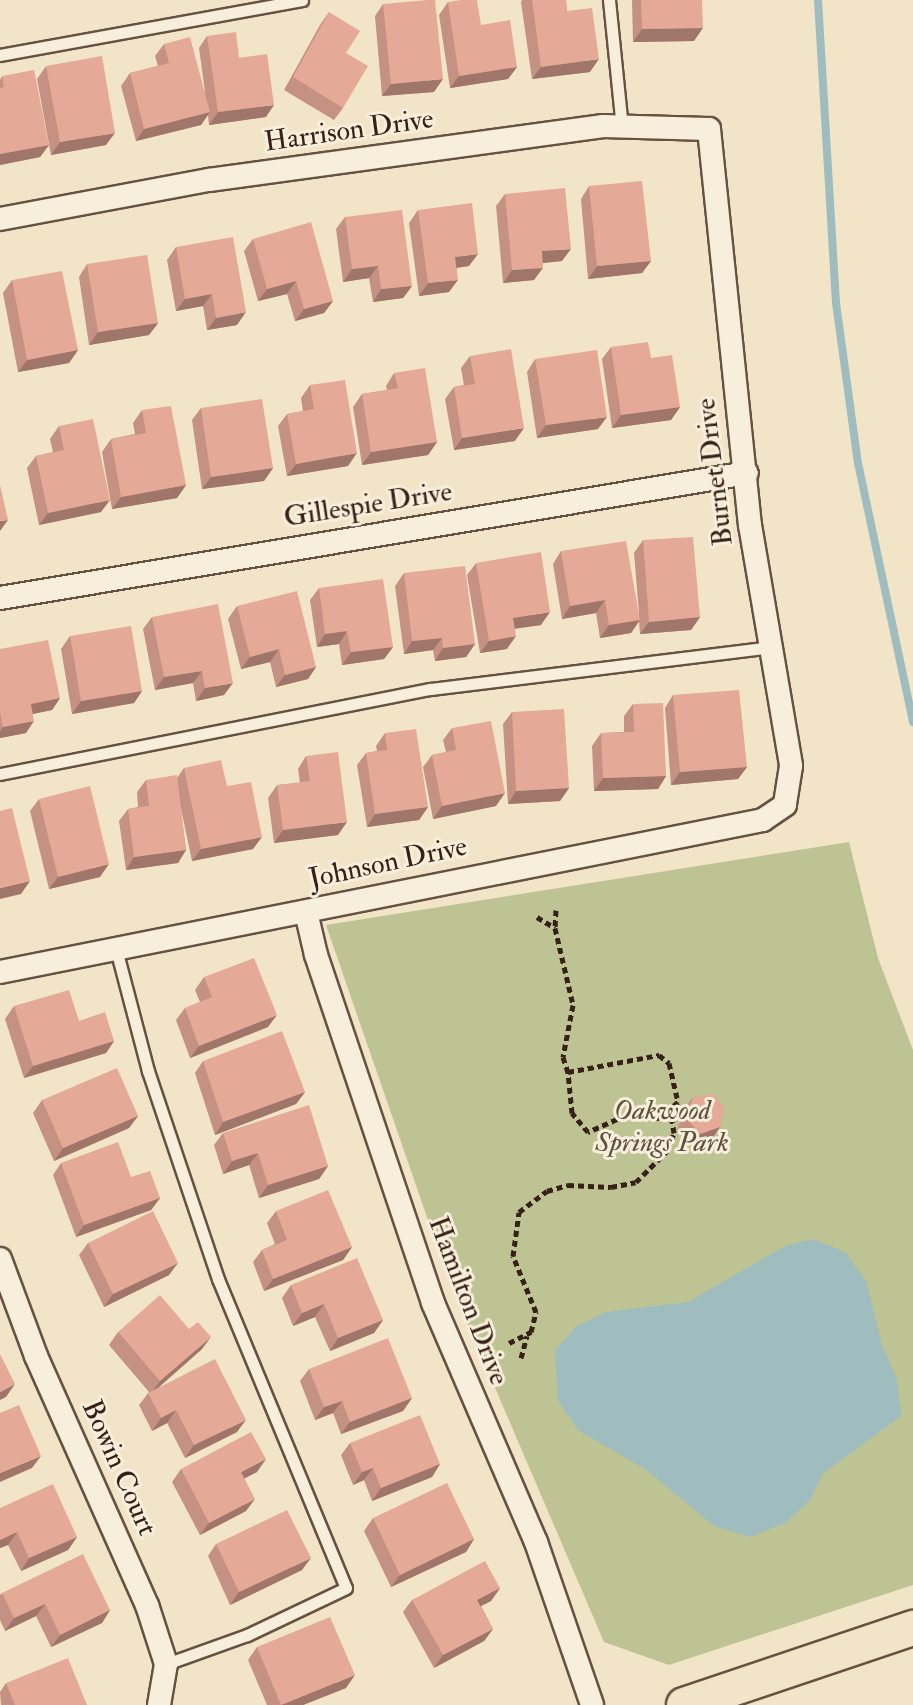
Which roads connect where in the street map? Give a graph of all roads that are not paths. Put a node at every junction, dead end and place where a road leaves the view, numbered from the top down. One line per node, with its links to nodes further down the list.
1 (302, 0): 3 (lane)
2 (609, 0): 4 (lane)
3 (0, 55)
4 (622, 127): 5 (street, Harrison Drive); 6 (street, Harrison Drive)
5 (709, 129): 7 (street, Burnet Drive)
6 (0, 219)
7 (747, 473): 8 (street, Gillespie Drive); 9 (street, Burnet Drive)
8 (0, 598)
9 (772, 647): 10 (lane); 11 (street, Burnet Drive)
10 (0, 774)
11 (785, 805): 12 (street, Johnson Drive)
12 (306, 912): 13 (street, Johnson Drive); 19 (street, Hamilton Drive)
13 (116, 949): 14 (street, Johnson Drive); 17 (lane)
14 (0, 972)
15 (0, 1259): 17 (street, Bowin Court)
16 (913, 1628): 20 (main road)
17 (166, 1664): 18 (street, Bowin Court)
18 (159, 1705)
19 (592, 1705)
20 (684, 1705)

